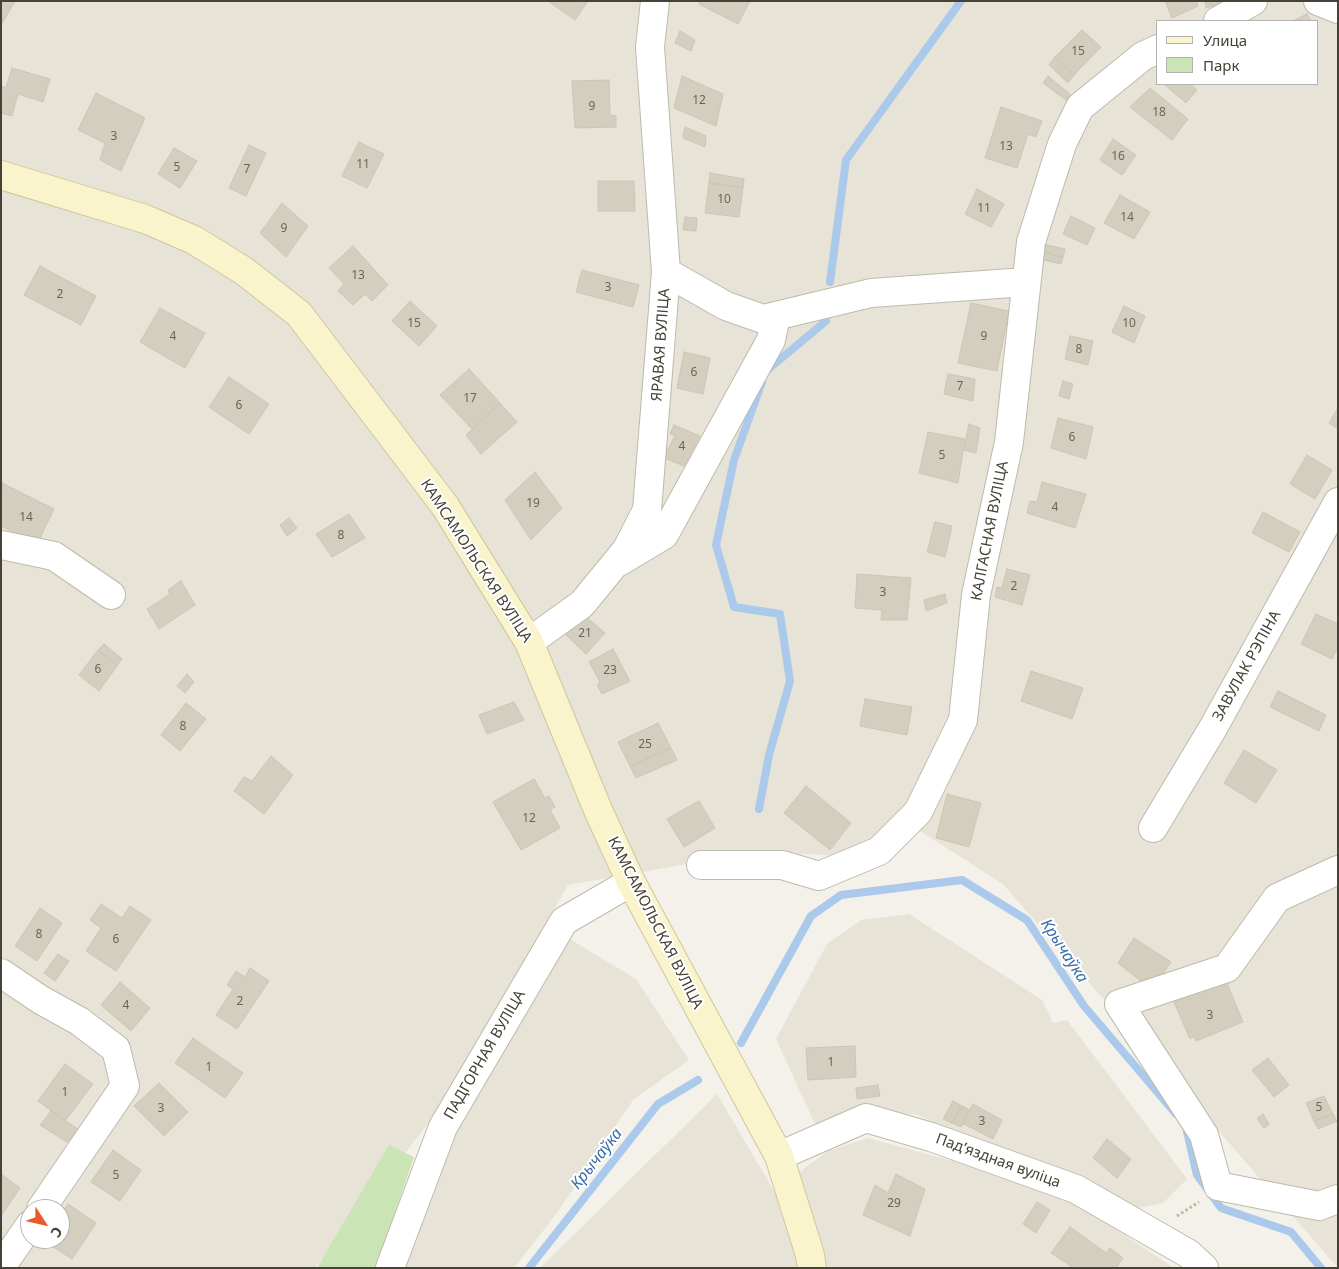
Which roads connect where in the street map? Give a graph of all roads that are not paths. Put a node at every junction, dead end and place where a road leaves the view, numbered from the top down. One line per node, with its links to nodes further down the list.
1 (655, 1): 8 (street, ЯРАВАЯ ВУЛІЦА)
2 (1253, 1): 5 (street)
3 (1318, 1): 4 (street)
4 (1338, 9)
5 (1220, 20)
6 (1156, 50): 9 (street, КАЛГАСНАЯ ВУЛІЦА)
7 (1, 175): 15 (main road, КАМСАМОЛЬСКАЯ ВУЛІЦА)
8 (666, 272): 10 (street); 13 (street, ЯРАВАЯ ВУЛІЦА)
9 (1026, 282): 10 (street); 17 (street, КАЛГАСНАЯ ВУЛІЦА)
10 (776, 316): 13 (street)
11 (1338, 502): 16 (street, ЗАВУЛАК РЭПІНА)
12 (1, 544): 14 (street)
13 (612, 567): 15 (street, ЯРАВАЯ ВУЛІЦА)
14 (110, 595)
15 (529, 642): 19 (main road, КАМСАМОЛЬСКАЯ ВУЛІЦА)
16 (1153, 828)
17 (701, 865)
18 (1338, 870): 23 (street)
19 (631, 882): 21 (main road, КАМСАМОЛЬСКАЯ ВУЛІЦА); 26 (street, ПАДГОРНАЯ ВУЛІЦА)
20 (1, 973): 22 (street)
21 (779, 1156): 27 (main road, КАМСАМОЛЬСКАЯ ВУЛІЦА); 28 (street, Падʼяздная вуліца)
22 (48, 1199)
23 (1338, 1200)
24 (20, 1239): 25 (street)
25 (1, 1267)
26 (390, 1268)
27 (812, 1268)
28 (1204, 1268)

